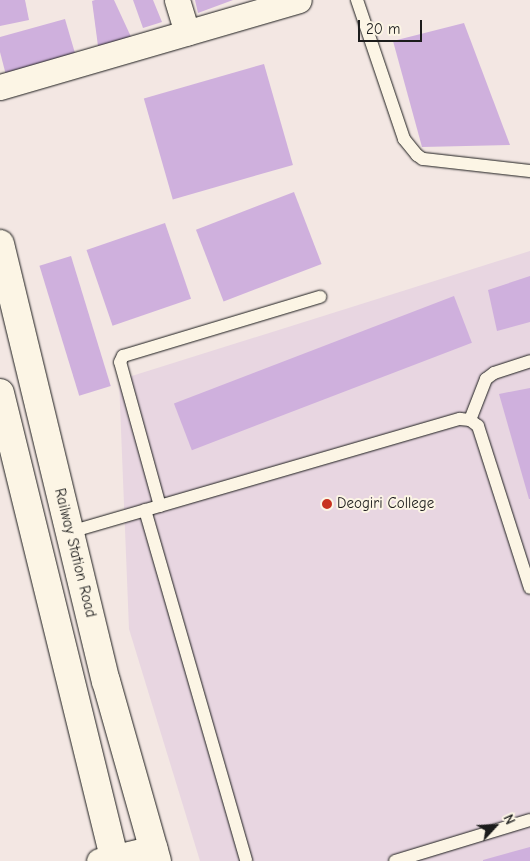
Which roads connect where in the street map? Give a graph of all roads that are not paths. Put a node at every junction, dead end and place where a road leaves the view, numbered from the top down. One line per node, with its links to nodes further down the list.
1 (177, 0): 4 (street)
2 (299, 0): 4 (street)
3 (357, 0): 6 (lane)
4 (187, 33): 5 (street)
5 (0, 87)
6 (530, 171)
7 (0, 244): 14 (street, Railway Station Road)
8 (320, 297): 12 (lane)
9 (530, 362): 11 (lane)
10 (0, 393): 18 (street)
11 (470, 420): 12 (lane); 15 (lane)
12 (160, 506): 13 (lane)
13 (145, 510): 14 (lane); 19 (lane)
14 (70, 532): 17 (street, Railway Station Road)
15 (530, 588)
16 (530, 820): 20 (lane)
17 (155, 854): 18 (street)
18 (109, 860)
19 (246, 861)
20 (395, 861)

